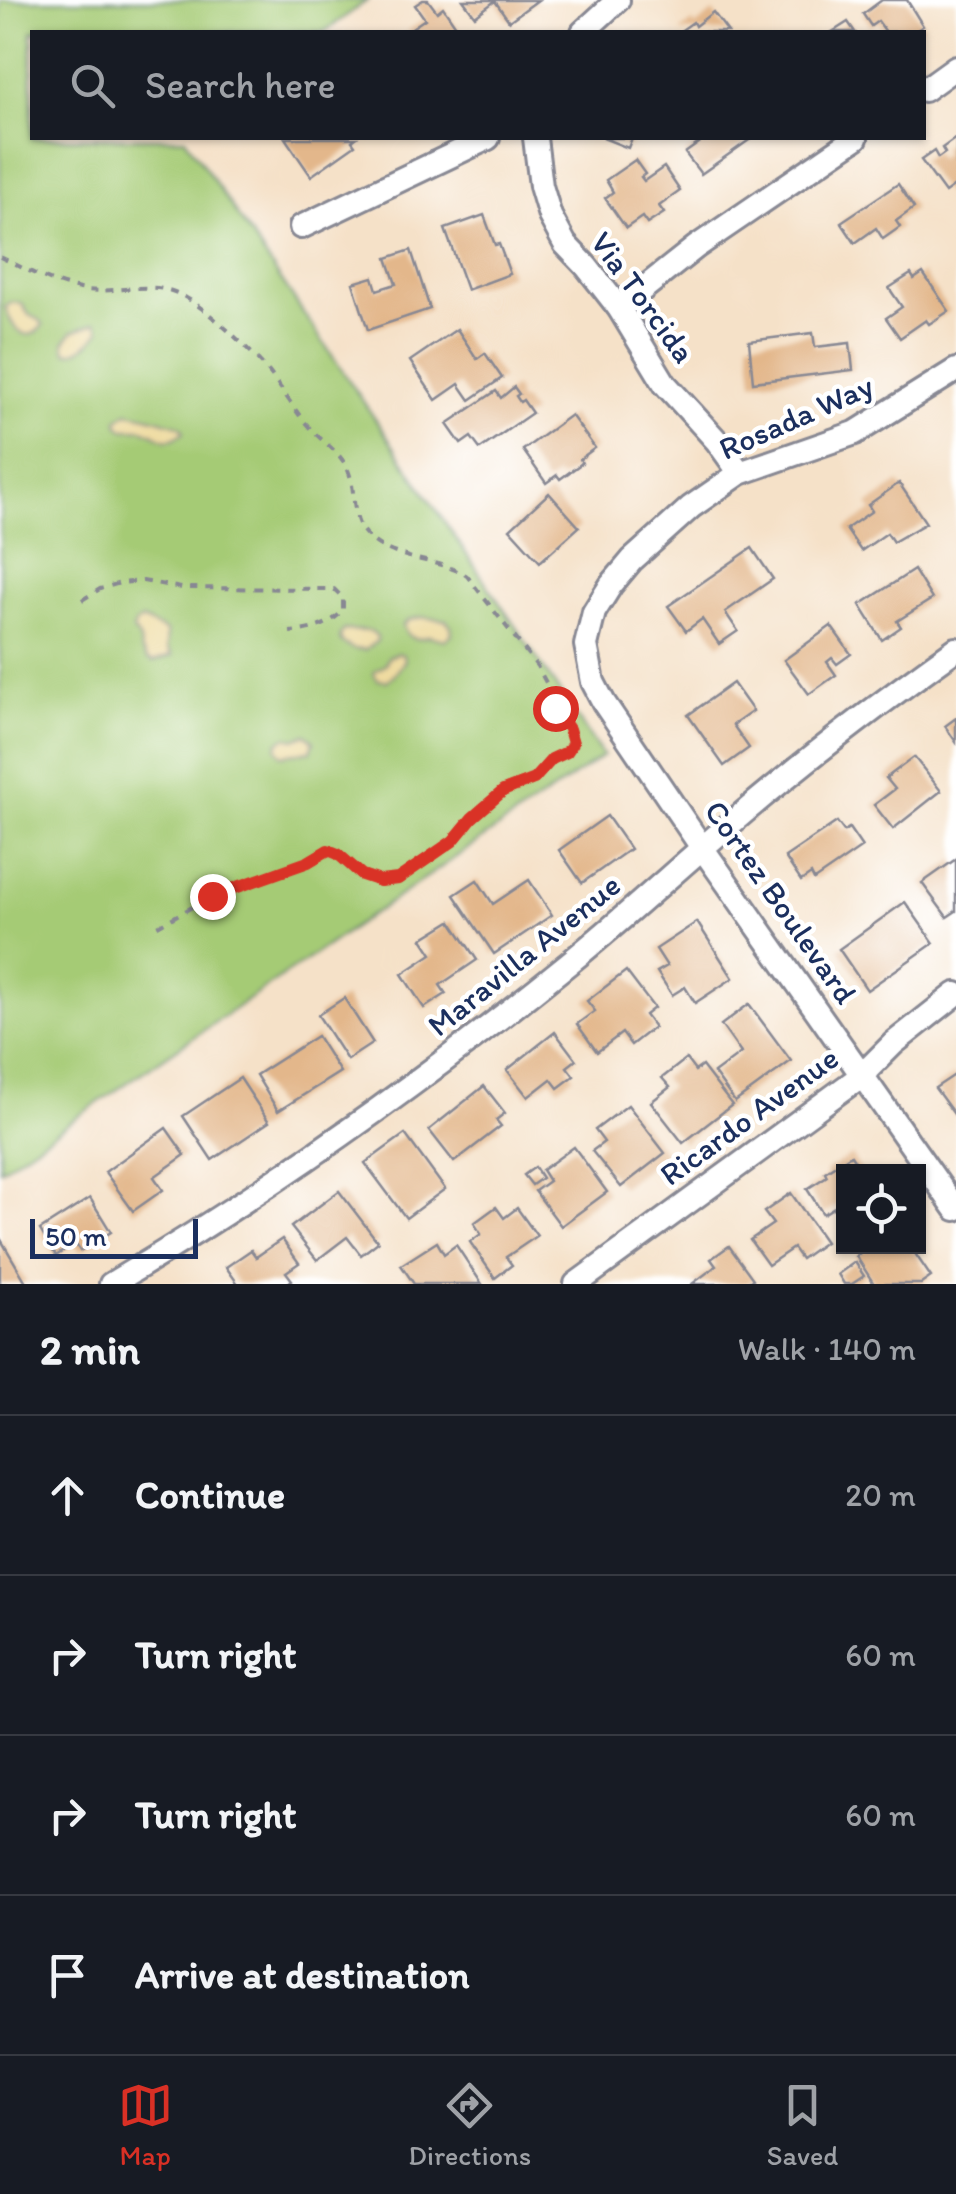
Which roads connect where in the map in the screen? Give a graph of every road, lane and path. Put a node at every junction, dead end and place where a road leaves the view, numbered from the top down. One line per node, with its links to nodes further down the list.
1 (618, 0): 2 (street)
2 (585, 30)
3 (956, 67): 4 (street)
4 (926, 89)
5 (484, 140): 8 (street)
6 (535, 140): 10 (street, Via Torcida)
7 (853, 140): 10 (street)
8 (301, 227)
9 (0, 258): 18 (path)
10 (619, 308): 12 (street, Via Torcida)
11 (956, 370): 12 (street, Rosada Way)
12 (740, 473): 14 (street, Rosada Way)
13 (82, 600): 15 (path)
14 (592, 620): 17 (street, Cortez Boulevard)
15 (290, 632)
16 (956, 649): 17 (street, Maravilla Avenue)
17 (703, 849): 20 (street, Cortez Boulevard); 22 (street, Maravilla Avenue)
18 (156, 927)
19 (956, 994): 20 (street, Ricardo Avenue)
20 (861, 1076): 21 (street, Cortez Boulevard); 23 (street, Ricardo Avenue)
21 (956, 1209)
22 (112, 1284)
23 (576, 1284)

